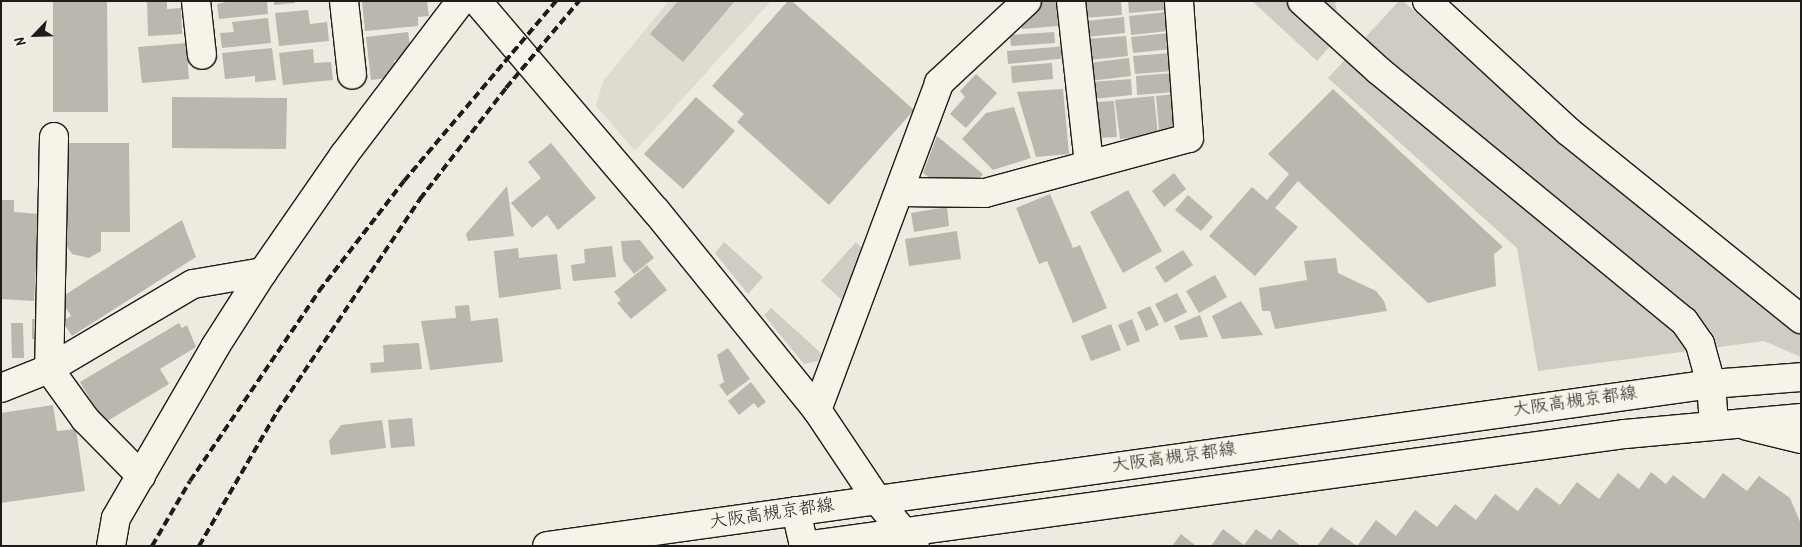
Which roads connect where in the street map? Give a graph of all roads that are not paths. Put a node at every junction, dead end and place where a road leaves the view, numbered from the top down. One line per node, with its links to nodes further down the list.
1 (196, 1): 10 (street)
2 (344, 1): 11 (street)
3 (461, 1): 15 (street)
4 (477, 1): 21 (street)
5 (1027, 1): 14 (street)
6 (1071, 1): 13 (street)
7 (1179, 1): 13 (street)
8 (1302, 1): 19 (street)
9 (1427, 1): 16 (street)
10 (202, 55)
11 (352, 75)
12 (54, 137): 17 (street)
13 (1089, 163): 14 (street)
14 (899, 192): 21 (street)
15 (263, 272): 17 (street); 25 (street)
16 (1801, 319)
17 (49, 369): 20 (street); 25 (street)
18 (1801, 377): 19 (street, 大阪高槻京都線)
19 (1710, 384): 23 (street); 26 (street, 大阪高槻京都線)
20 (1, 388)
21 (817, 410): 26 (street)
22 (1801, 418): 23 (street, 大阪高槻京都線)
23 (1721, 424): 24 (street); 28 (street, 大阪高槻京都線)
24 (1801, 439)
25 (141, 476): 29 (street)
26 (878, 501): 27 (street, 大阪高槻京都線); 28 (street)
27 (796, 511): 30 (street, 大阪高槻京都線); 31 (street)
28 (909, 538): 31 (street, 大阪高槻京都線)
29 (111, 546)
30 (547, 546)
31 (803, 546)

